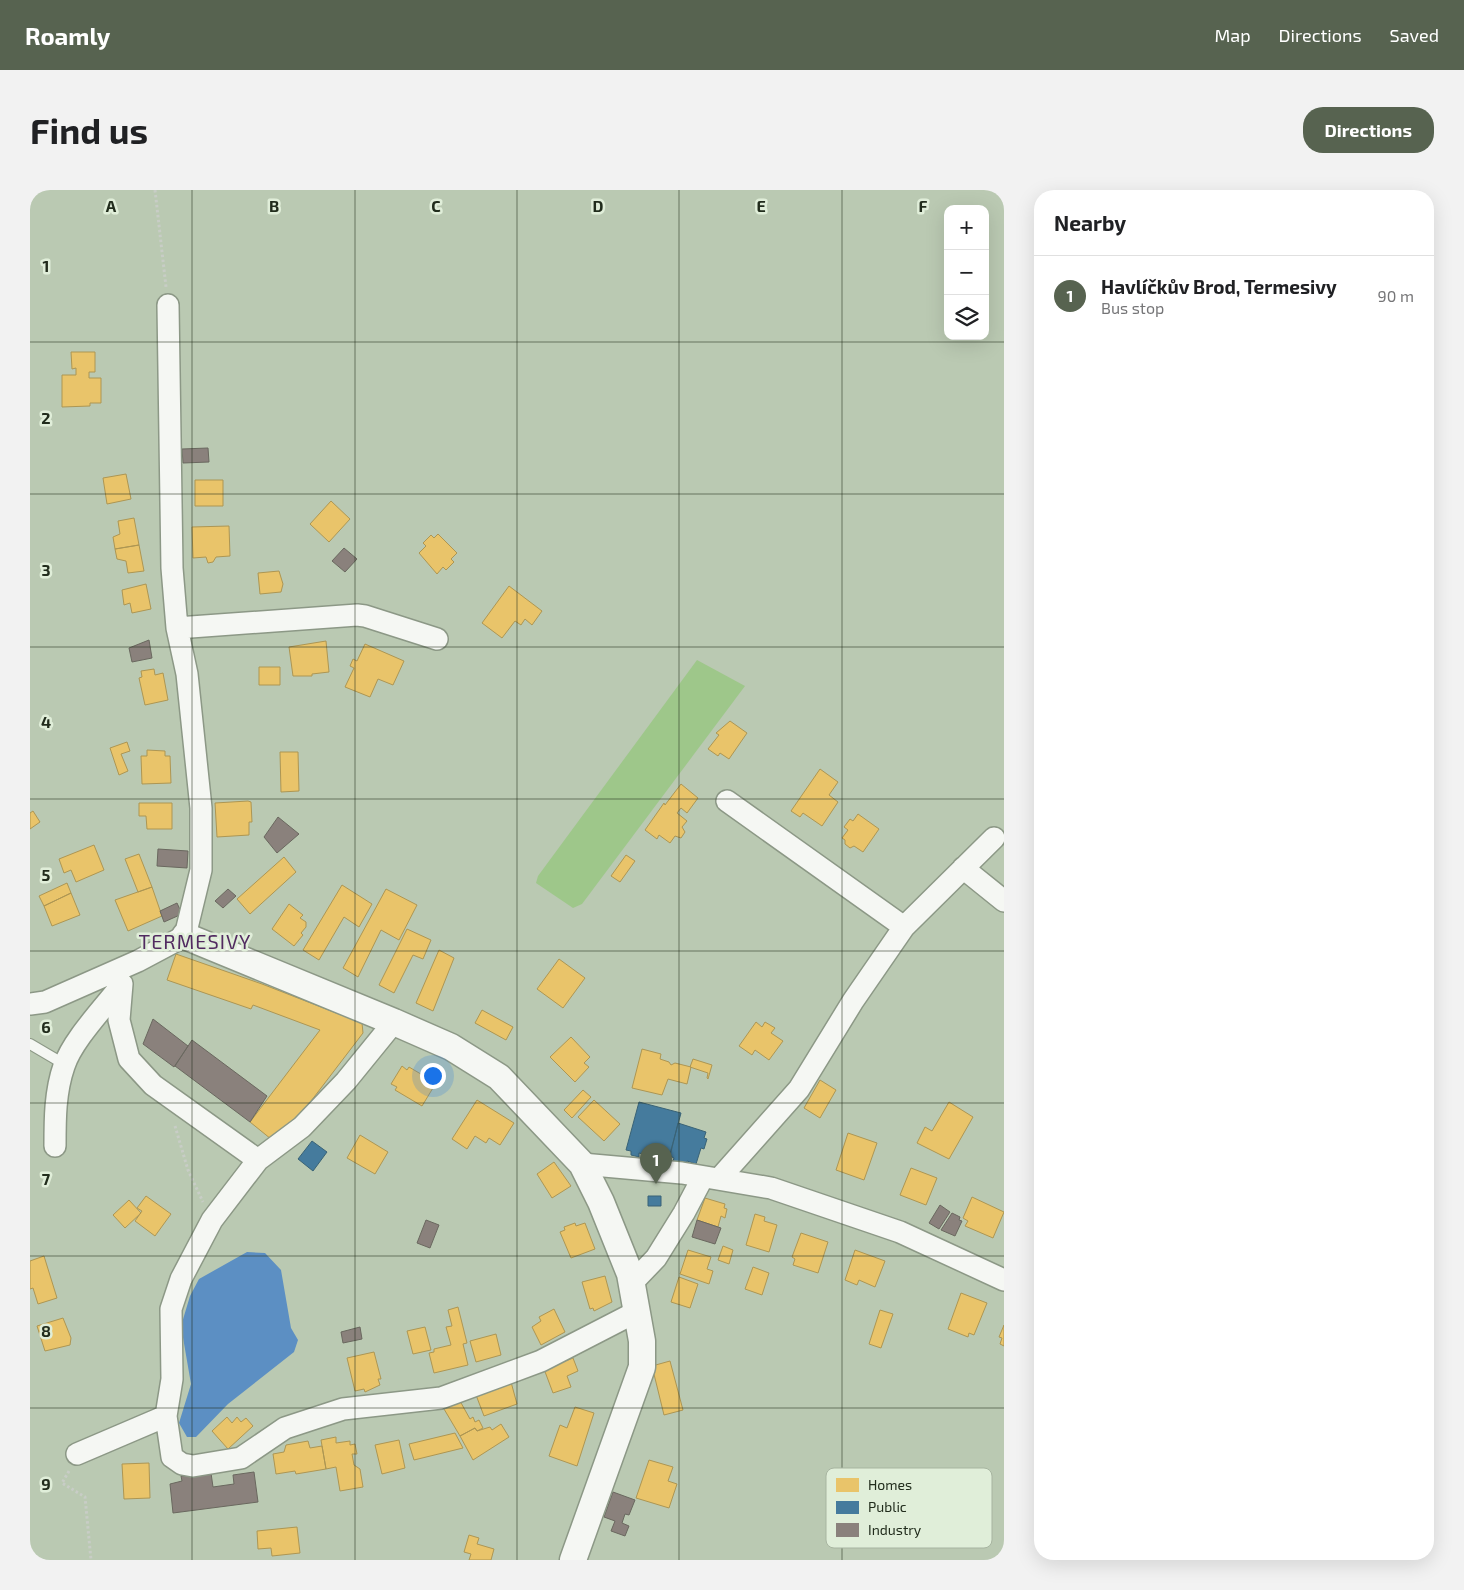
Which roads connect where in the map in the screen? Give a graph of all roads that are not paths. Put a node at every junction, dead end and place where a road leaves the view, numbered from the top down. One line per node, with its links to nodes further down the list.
1 (168, 306): 2 (street)
2 (177, 628): 3 (street); 9 (street)
3 (436, 639)
4 (727, 801): 8 (street)
5 (994, 838): 6 (street)
6 (963, 868): 7 (street); 8 (street)
7 (1004, 901)
8 (904, 927): 19 (street)
9 (186, 936): 10 (street); 13 (street)
10 (138, 961): 11 (street); 12 (street)
11 (122, 984): 15 (street); 17 (street)
12 (30, 1004)
13 (394, 1022): 17 (street); 18 (street)
14 (30, 1044): 15 (lane)
15 (64, 1064): 16 (street)
16 (55, 1146)
17 (258, 1160): 23 (street)
18 (582, 1164): 19 (street); 21 (street)
19 (711, 1178): 20 (street); 21 (street)
20 (1004, 1280)
21 (632, 1283): 22 (street)
22 (638, 1311): 23 (street); 25 (street)
23 (166, 1416): 24 (street)
24 (77, 1454)
25 (573, 1560)

